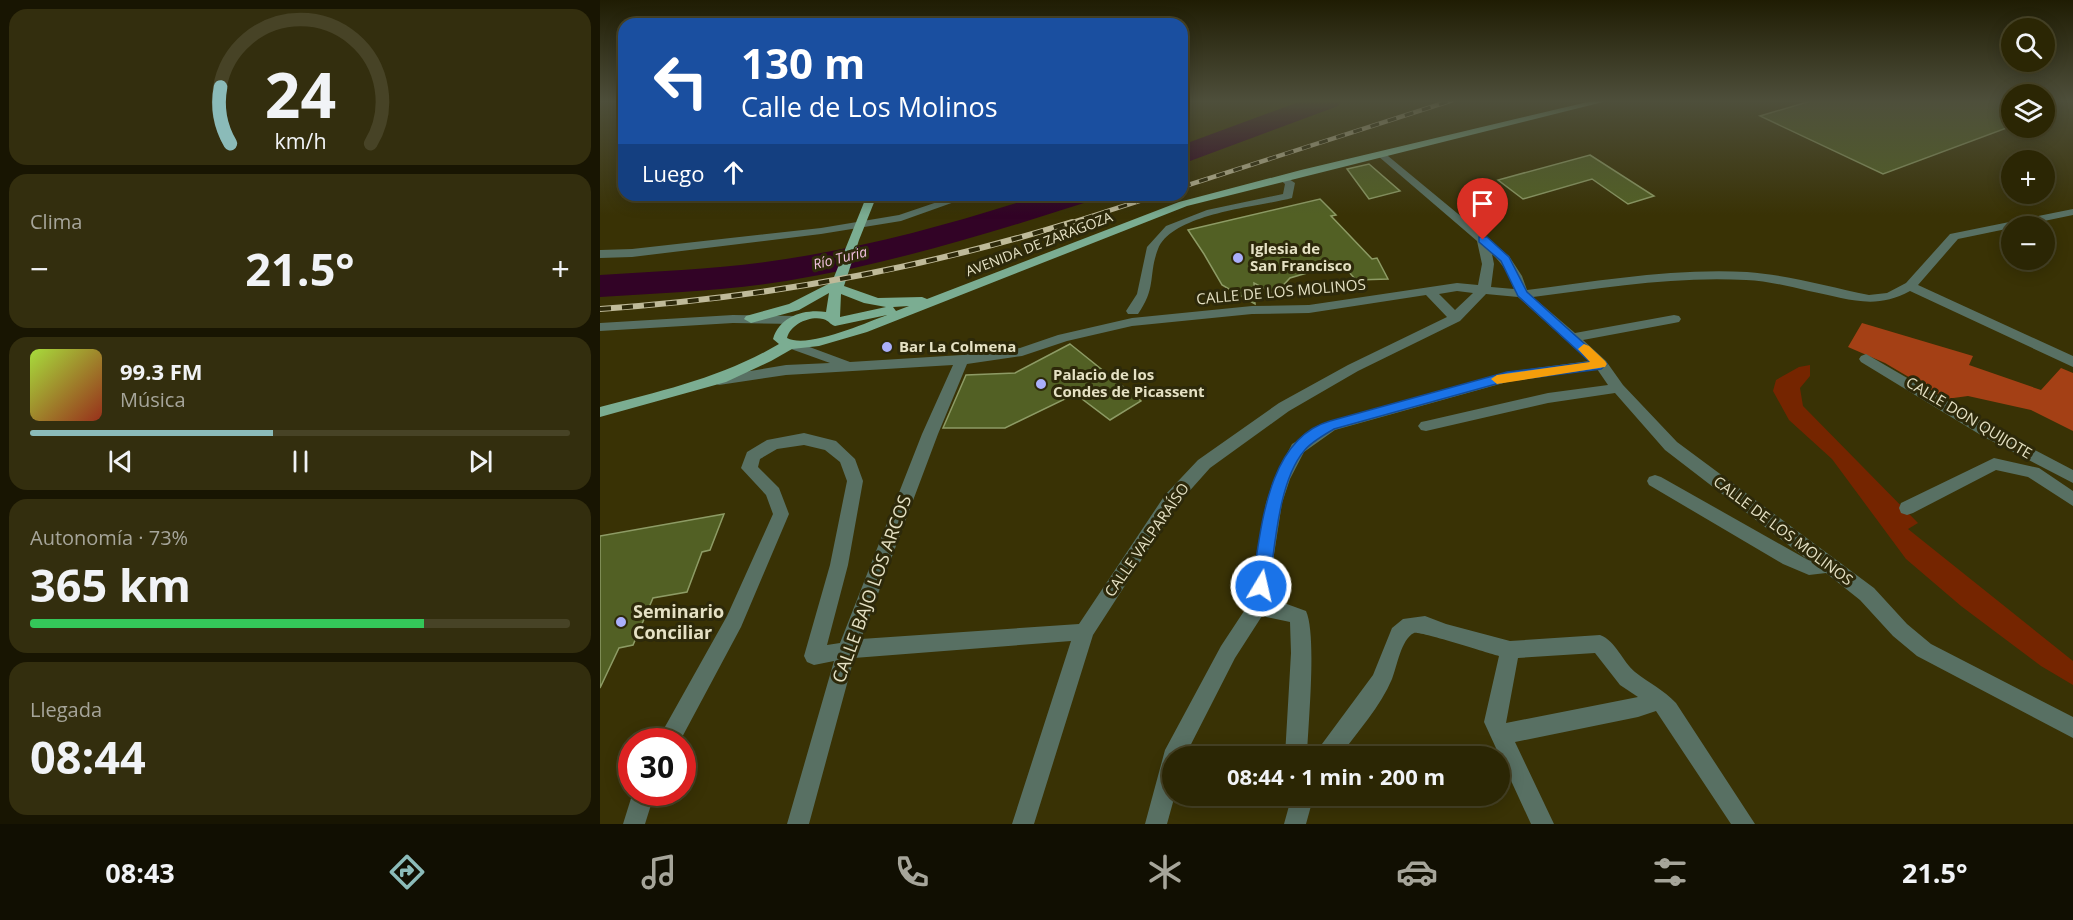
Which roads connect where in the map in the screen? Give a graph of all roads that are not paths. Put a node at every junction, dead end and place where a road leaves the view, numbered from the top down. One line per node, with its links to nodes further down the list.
1 (1446, 138): 2 (main road, AVENIDA DE ZARAGOZA)
2 (1382, 154): 3 (main road, AVENIDA DE ZARAGOZA); 7 (street)
3 (1283, 178): 14 (main road, AVENIDA DE ZARAGOZA); 15 (street)
4 (870, 201): 9 (main road)
5 (951, 201): 8 (street)
6 (2073, 212): 10 (street)
7 (1483, 240): 11 (street); 13 (street)
8 (600, 254)
9 (837, 285): 14 (main road); 16 (main road); 18 (main road); 20 (main road)
10 (1910, 286): 13 (street, CALLE DE LOS MOLINOS); 28 (street)
11 (1484, 289): 12 (street, CALLE DE LOS MOLINOS); 13 (street, CALLE DE LOS MOLINOS); 17 (street, CALLE VALPARAÍSO)
12 (1430, 291): 17 (street); 27 (street, CALLE DE LOS MOLINOS)
13 (1522, 294): 23 (street, CALLE DE LOS MOLINOS)
14 (937, 299): 20 (main road); 24 (main road)
15 (1133, 311)
16 (803, 318): 18 (street); 20 (main road); 22 (main road)
17 (1455, 318): 41 (street, CALLE VALPARAÍSO)
18 (751, 319): 21 (street); 22 (street)
19 (1674, 319): 23 (street)
20 (834, 320): 24 (main road)
21 (600, 327)
22 (783, 329): 25 (main road)
23 (1573, 338): 29 (street, CALLE DE LOS MOLINOS)
24 (817, 341): 25 (main road)
25 (792, 345): 30 (street); 31 (main road)
26 (1866, 359): 35 (street, CALLE DON QUIJOTE)
27 (962, 360): 30 (street, CALLE DE LOS MOLINOS); 42 (street, CALLE BAJO LOS ARCOS)
28 (2073, 362)
29 (1601, 364): 32 (street, CALLE DE LOS MOLINOS); 40 (street)
30 (850, 365): 31 (street, CALLE DE LOS MOLINOS)
31 (719, 380): 33 (main road)
32 (1618, 388): 34 (street); 39 (street, CALLE DE LOS MOLINOS)
33 (600, 412)
34 (1426, 426)
35 (2073, 477)
36 (1655, 481): 39 (street)
37 (2073, 500): 38 (street, CALLE DON QUIJOTE)
38 (1907, 508)
39 (1828, 565): 46 (street, CALLE DE LOS MOLINOS)
40 (1257, 607): 48 (street); 49 (street)
41 (1084, 632): 42 (street); 56 (street, CALLE VALPARAÍSO)
42 (847, 649): 45 (street); 55 (street, CALLE BAJO LOS ARCOS)
43 (1510, 650): 44 (street); 47 (street); 50 (street)
44 (1660, 699): 47 (street); 60 (street)
45 (675, 728)
46 (2073, 728)
47 (1499, 735): 59 (street)
48 (1179, 746)
49 (1297, 746)
50 (1334, 746)
51 (1162, 800): 57 (street)
52 (640, 806): 54 (street)
53 (1300, 806): 58 (street)
54 (634, 824)
55 (798, 824)
56 (1023, 824)
57 (1156, 824)
58 (1295, 824)
59 (1543, 824)
60 (1744, 824)

